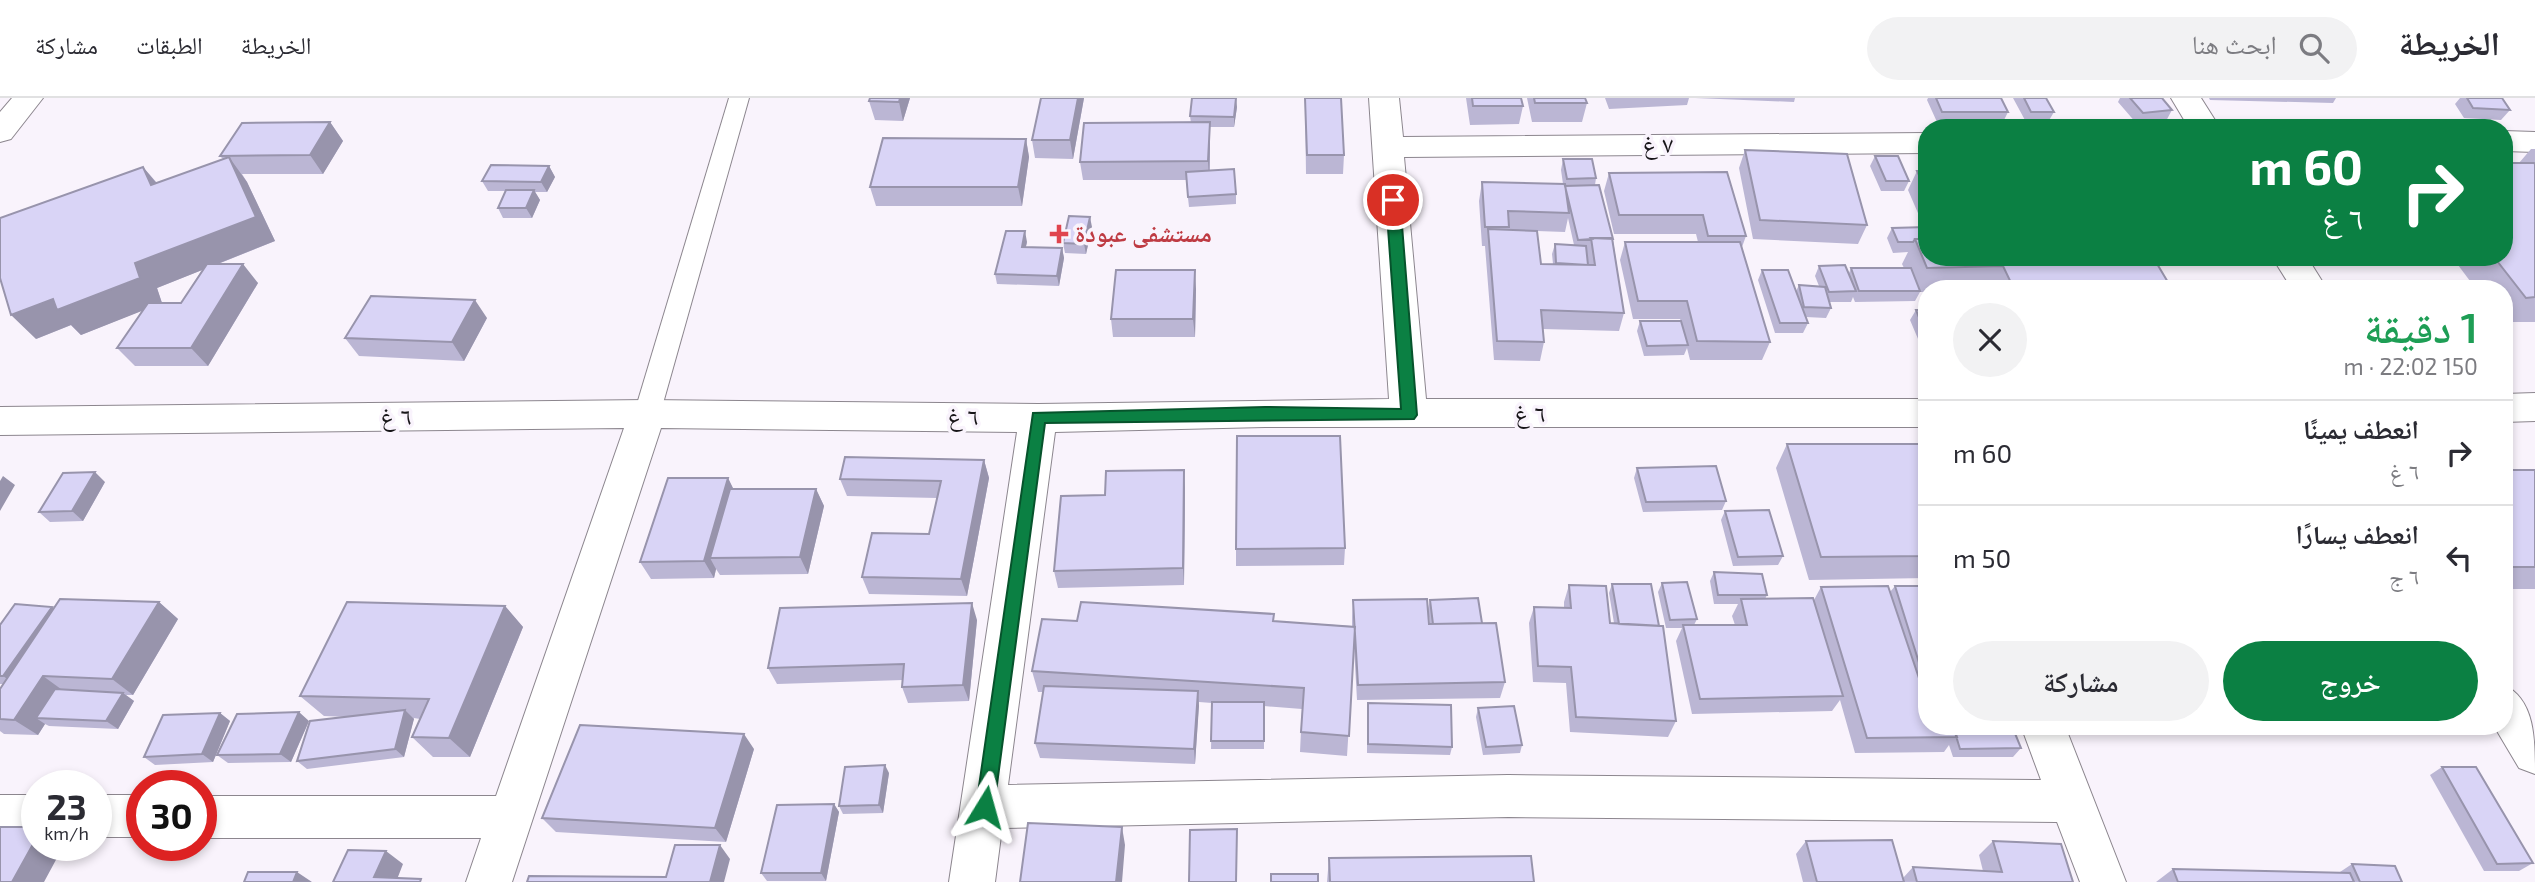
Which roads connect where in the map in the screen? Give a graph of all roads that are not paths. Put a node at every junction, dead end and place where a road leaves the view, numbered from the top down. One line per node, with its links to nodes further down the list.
1 (28, 98): 6 (street)
2 (739, 98): 14 (lane)
3 (1384, 98): 10 (street)
4 (2186, 98): 5 (street)
5 (2199, 119)
6 (0, 132)
7 (2513, 141): 9 (street)
8 (1918, 142): 10 (street, ٧ غ)
9 (2535, 142)
10 (1389, 147): 15 (street)
11 (2535, 407): 12 (street)
12 (2513, 408)
13 (1918, 413): 15 (street, ٦ غ)
14 (647, 414): 16 (street, ٦ غ); 17 (street, ٦ غ); 26 (street)
15 (1409, 415): 16 (street, ٦ غ)
16 (1038, 418): 22 (street)
17 (0, 421)
18 (2513, 719): 20 (street)
19 (2046, 735): 21 (street)
20 (2535, 754)
21 (2072, 801): 22 (street); 29 (street)
22 (985, 807): 28 (street)
23 (0, 816): 24 (street)
24 (21, 816)
25 (217, 817): 26 (street)
26 (510, 817): 27 (street)
27 (489, 882)
28 (972, 882)
29 (2103, 882)

